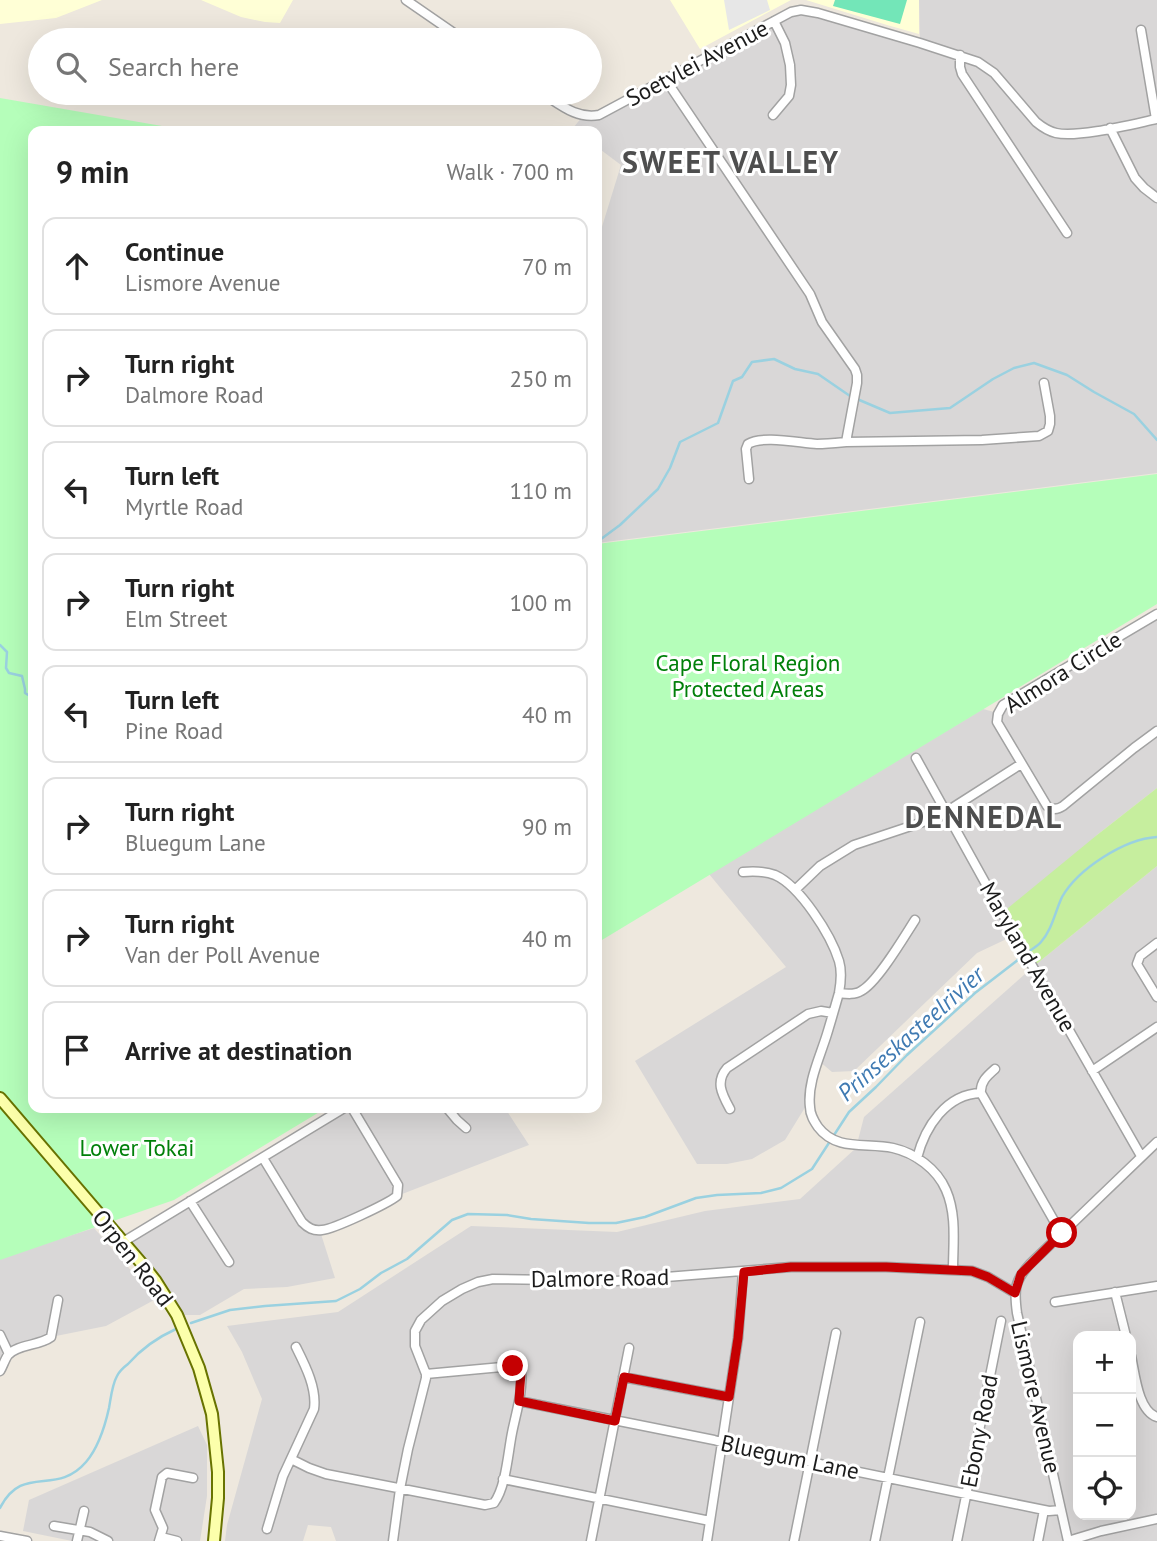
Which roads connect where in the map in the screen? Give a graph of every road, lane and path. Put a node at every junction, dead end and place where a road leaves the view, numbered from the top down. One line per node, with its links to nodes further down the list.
1 (406, 0): 3 (street)
2 (774, 21): 5 (street, Soetvlei Avenue); 6 (street, Soetvlei Avenue); 8 (street)
3 (447, 28)
4 (1141, 30): 9 (street)
5 (960, 55): 10 (street, Soetvlei Avenue); 12 (street)
6 (666, 80): 7 (street, Soetvlei Avenue); 14 (street)
7 (560, 105)
8 (774, 115)
9 (1157, 119): 10 (street, Soetvlei Avenue)
10 (1110, 128): 11 (street)
11 (1157, 198)
12 (1067, 233)
13 (1044, 383): 14 (street)
14 (846, 442): 15 (street)
15 (749, 479)
16 (1157, 614): 19 (street, Almora Circle)
17 (1157, 731): 19 (street, Almora Circle)
18 (916, 758): 20 (street, Maryland Avenue)
19 (1021, 764): 20 (street)
20 (946, 813): 22 (street); 30 (street, Maryland Avenue)
21 (743, 872): 22 (street)
22 (796, 889): 25 (street)
23 (915, 920): 25 (street)
24 (1157, 943): 26 (street)
25 (839, 993): 27 (street)
26 (1157, 997)
27 (833, 1013): 33 (street); 41 (street)
28 (1157, 1027): 30 (street)
29 (995, 1069): 31 (street)
30 (1092, 1071): 39 (street, Maryland Avenue)
31 (981, 1093): 41 (street); 43 (street)
32 (0, 1098): 44 (main road, Orpen Road)
33 (730, 1109)
34 (336, 1113): 40 (street)
35 (355, 1113): 40 (street)
36 (451, 1113): 37 (street)
37 (466, 1128)
38 (1157, 1142): 39 (street, Lismore Avenue)
39 (1141, 1156): 43 (street, Lismore Avenue)
40 (263, 1157): 42 (street)
41 (917, 1158): 46 (street)
42 (190, 1201): 44 (street); 45 (street)
43 (1062, 1233): 50 (street, Lismore Avenue)
44 (123, 1242): 92 (main road, Orpen Road)
45 (229, 1262)
46 (953, 1270): 47 (street, Dalmore Road); 50 (street, Dalmore Road)
47 (744, 1272): 62 (street, Dalmore Road); 65 (street)
48 (1157, 1286): 49 (street)
49 (1115, 1292): 52 (street); 55 (street)
50 (1015, 1293): 79 (street, Lismore Avenue)
51 (58, 1300): 60 (street)
52 (1055, 1302)
53 (1001, 1321): 76 (street, Ebony Road)
54 (920, 1322): 74 (street)
55 (1125, 1331)
56 (836, 1334): 71 (street)
57 (0, 1335): 60 (street)
58 (296, 1347): 70 (street)
59 (629, 1348): 63 (street)
60 (9, 1354): 61 (street)
61 (0, 1371)
62 (426, 1374): 66 (street); 75 (street)
63 (624, 1377): 65 (street); 68 (street)
64 (1136, 1378): 67 (street)
65 (729, 1397): 69 (street)
66 (519, 1401): 68 (street, Bluegum Lane); 73 (street)
67 (1157, 1417)
68 (615, 1421): 69 (street, Bluegum Lane); 77 (street)
69 (722, 1443): 71 (street, Bluegum Lane); 82 (street)
70 (291, 1459): 75 (street); 84 (street)
71 (810, 1462): 74 (street, Bluegum Lane); 96 (street)
72 (193, 1478): 87 (street)
73 (503, 1479): 75 (street); 77 (street)
74 (888, 1479): 76 (street, Bluegum Lane); 97 (street)
75 (400, 1489): 93 (street)
76 (966, 1495): 78 (street, Bluegum Lane); 98 (street, Ebony Road)
77 (599, 1499): 82 (street); 94 (street)
78 (1044, 1510): 79 (street, Bluegum Lane); 99 (street)
79 (1061, 1510): 100 (street, Lismore Avenue)
80 (84, 1511): 85 (street)
81 (1157, 1519): 100 (street)
82 (710, 1521): 95 (street)
83 (54, 1526): 85 (street)
84 (267, 1529)
85 (80, 1531): 89 (street); 90 (street)
86 (0, 1536): 88 (street)
87 (160, 1539): 91 (street)
88 (27, 1541)
89 (77, 1541)
90 (108, 1541)
91 (177, 1541)
92 (212, 1541)
93 (396, 1541)
94 (590, 1541)
95 (707, 1541)
96 (794, 1541)
97 (875, 1541)
98 (957, 1541)
99 (1038, 1541)
100 (1068, 1541)

